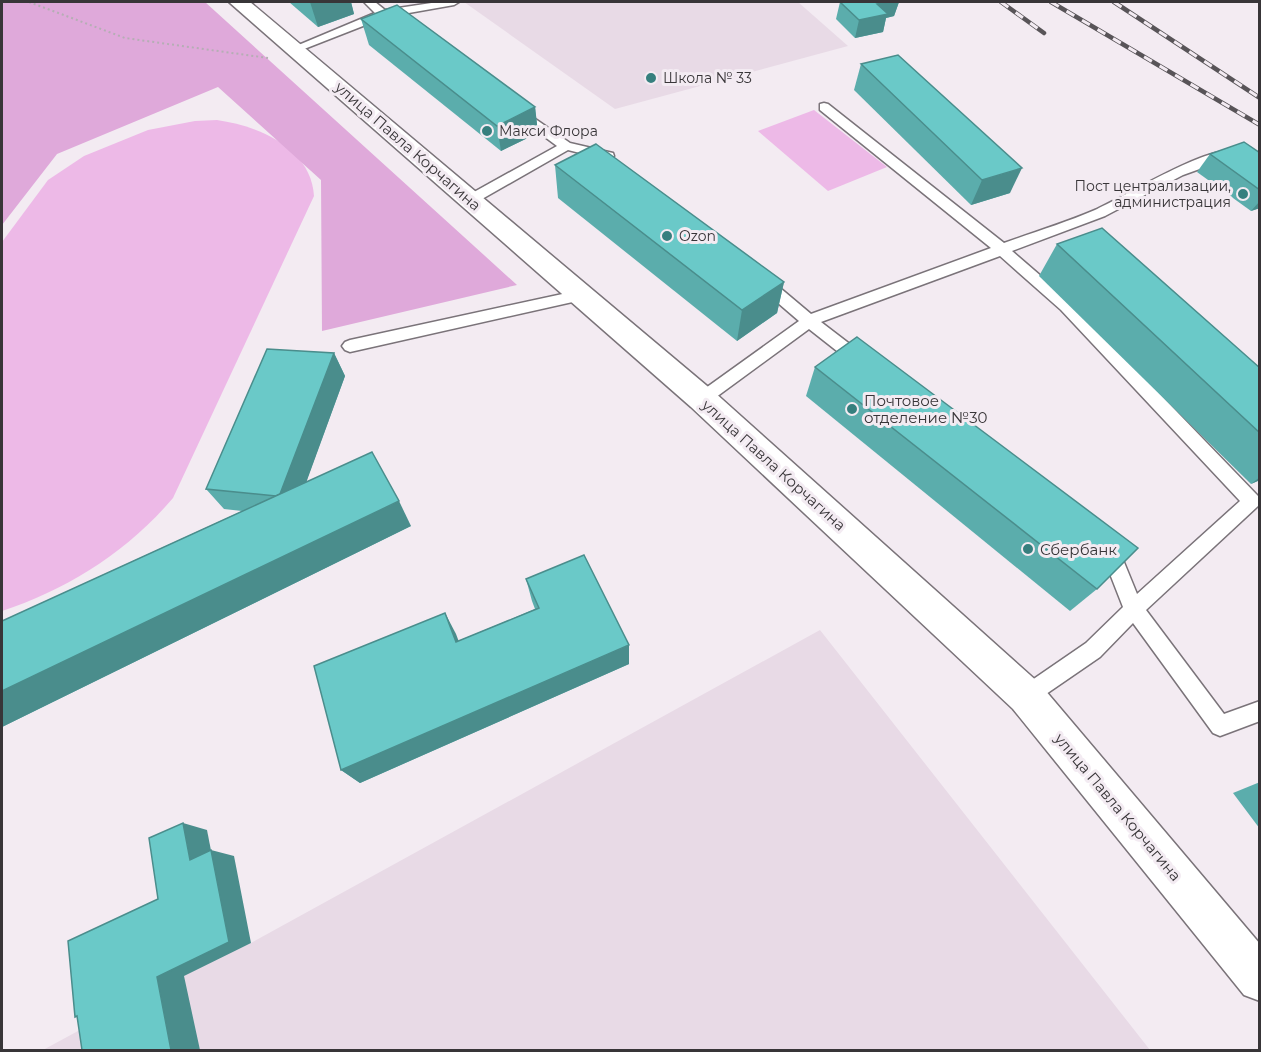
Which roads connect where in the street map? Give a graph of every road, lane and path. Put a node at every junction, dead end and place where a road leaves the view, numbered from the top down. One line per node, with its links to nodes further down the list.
1 (29, 2): 7 (path)
2 (238, 2): 7 (main road, улица Павла Корчагина)
3 (369, 2): 5 (lane)
4 (454, 2): 5 (lane)
5 (383, 14): 6 (lane); 7 (lane)
6 (402, 27)
7 (303, 55): 13 (main road, улица Павла Корчагина)
8 (508, 104): 10 (lane)
9 (824, 107): 14 (lane)
10 (566, 146): 12 (lane); 13 (lane)
11 (1237, 150): 14 (lane)
12 (621, 165)
13 (470, 200): 16 (main road, улица Павла Корчагина)
14 (1003, 250): 17 (lane); 21 (lane)
15 (747, 269): 17 (lane)
16 (581, 295): 18 (lane); 20 (main road, улица Павла Корчагина)
17 (809, 321): 19 (lane); 20 (lane)
18 (350, 345)
19 (876, 372)
20 (702, 399): 24 (main road, улица Павла Корчагина)
21 (1256, 501): 23 (lane)
22 (1093, 541): 23 (lane)
23 (1134, 609): 24 (lane); 25 (lane)
24 (1026, 696): 26 (main road, улица Павла Корчагина)
25 (1260, 711)
26 (1260, 979)

